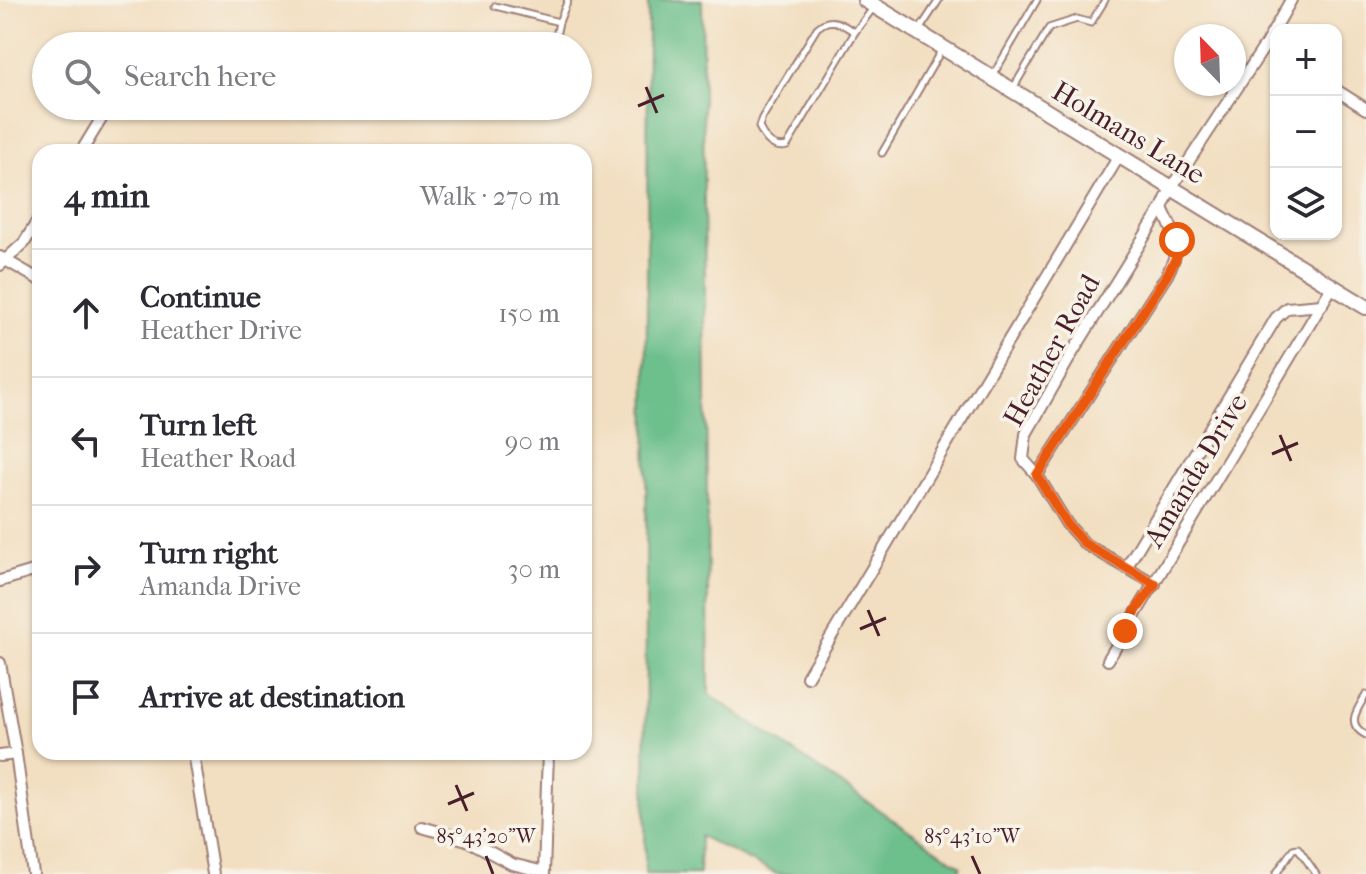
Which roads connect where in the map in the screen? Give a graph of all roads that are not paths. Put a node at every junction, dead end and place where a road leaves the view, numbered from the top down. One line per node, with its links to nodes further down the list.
1 (568, 0): 8 (lane)
2 (939, 0): 12 (lane)
3 (1037, 0): 15 (lane)
4 (1105, 0): 16 (lane)
5 (1291, 0): 9 (street, Heather Road)
6 (869, 3): 11 (lane); 12 (main road, Holmans Lane)
7 (495, 6): 8 (lane)
8 (559, 22): 10 (lane)
9 (1281, 24)
10 (557, 32)
11 (855, 32): 11 (lane)
12 (917, 32): 13 (main road, Holmans Lane)
13 (943, 48): 15 (main road, Holmans Lane); 21 (lane)
14 (1270, 49): 23 (street, Heather Road)
15 (992, 78): 16 (main road, Holmans Lane)
16 (1012, 90): 22 (main road, Holmans Lane)
17 (1342, 94): 18 (street)
18 (1366, 109)
19 (100, 120): 20 (street)
20 (86, 144)
21 (882, 153)
22 (1119, 156): 23 (main road, Holmans Lane); 38 (street)
23 (1171, 188): 24 (street, Heather Road); 28 (main road, Holmans Lane)
24 (1162, 208): 31 (street, Heather Road); 31 (street)
25 (32, 230): 26 (street)
26 (1, 260): 27 (street)
27 (32, 276)
28 (1332, 287): 29 (street, Amanda Drive); 30 (main road, Holmans Lane)
29 (1322, 305): 32 (street, Amanda Drive); 35 (street, Amanda Drive)
30 (1366, 307)
31 (1037, 475): 32 (street, Heather Road)
32 (1126, 568): 35 (street, Heather Road)
33 (32, 571): 34 (street)
34 (0, 581)
35 (1155, 584): 36 (street, Amanda Drive)
36 (1108, 660)
37 (0, 663): 41 (street)
38 (807, 677)
39 (1366, 695): 40 (lane)
40 (1366, 735)
41 (16, 754): 42 (street); 48 (street)
42 (0, 756)
43 (194, 760): 49 (street)
44 (548, 760): 46 (street)
45 (422, 827): 46 (street)
46 (544, 873)
47 (1313, 873): 50 (lane)
48 (33, 874)
49 (213, 874)
50 (1276, 874)

